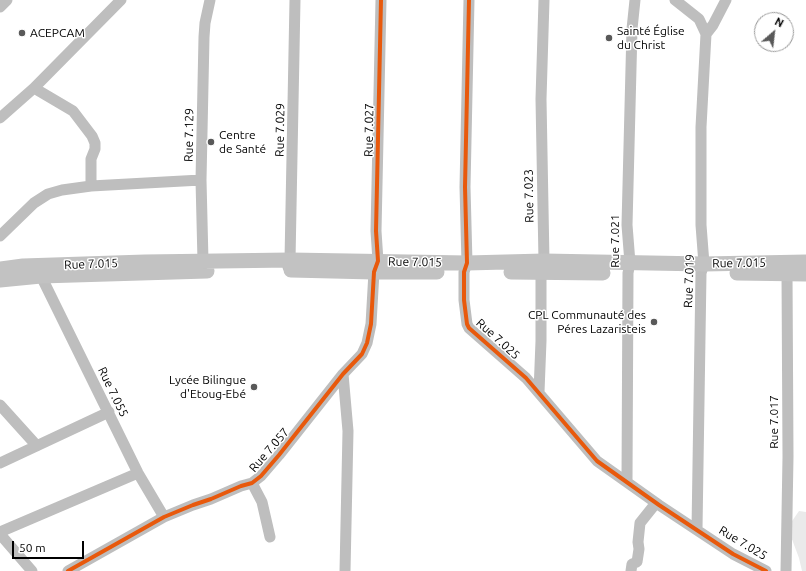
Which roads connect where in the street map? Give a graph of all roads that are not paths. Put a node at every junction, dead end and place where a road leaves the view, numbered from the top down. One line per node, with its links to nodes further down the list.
1 (7, 0): 11 (street)
2 (121, 0): 13 (street)
3 (210, 0): 15 (street, Rue 7.129)
4 (296, 0): 19 (street, Rue 7.029)
5 (381, 0): 22 (street, Rue 7.027)
6 (469, 0): 23 (street, Rue 7.025)
7 (544, 0): 21 (street, Rue 7.023)
8 (635, 0): 24 (street, Rue 7.021)
9 (675, 0): 12 (street)
10 (726, 0): 12 (street)
11 (0, 7)
12 (706, 34): 25 (street, Rue 7.019)
13 (34, 88): 14 (street); 16 (street)
14 (0, 118)
15 (201, 180): 16 (street); 20 (street, Rue 7.129)
16 (91, 186): 17 (street)
17 (0, 236)
18 (806, 262): 26 (main road, Rue 7.015)
19 (288, 265): 20 (main road, Rue 7.015); 22 (main road, Rue 7.015)
20 (202, 266): 27 (main road, Rue 7.015); 29 (main road, Rue 7.015)
21 (542, 266): 23 (main road, Rue 7.015); 24 (main road, Rue 7.015); 32 (street, Rue 7.023)
22 (376, 267): 23 (main road, Rue 7.015); 31 (street, Rue 7.057)
23 (465, 267): 32 (street, Rue 7.025)
24 (629, 268): 25 (main road, Rue 7.015); 38 (street, Rue 7.021)
25 (703, 268): 26 (main road, Rue 7.015); 42 (street, Rue 7.019)
26 (788, 268): 28 (main road, Rue 7.015); 50 (street, Rue 7.017)
27 (0, 269)
28 (806, 274)
29 (41, 276): 30 (main road, Rue 7.015); 34 (street, Rue 7.055)
30 (0, 280)
31 (343, 374): 39 (street, Rue 7.057); 47 (street)
32 (539, 392): 38 (street, Rue 7.025)
33 (0, 405): 35 (street)
34 (109, 412): 35 (street); 37 (street, Rue 7.055)
35 (37, 446): 36 (street)
36 (0, 463)
37 (138, 473): 41 (street, Rue 7.055); 43 (street)
38 (627, 482): 40 (street, Rue 7.025)
39 (252, 483): 41 (street, Rue 7.057); 44 (street)
40 (656, 503): 42 (street, Rue 7.025); 48 (street)
41 (164, 517): 46 (street, Rue 7.057)
42 (697, 529): 49 (street, Rue 7.025)
43 (0, 533): 45 (street)
44 (270, 536)
45 (32, 571)
46 (68, 571)
47 (345, 571)
48 (631, 571)
49 (766, 571)
50 (786, 571)

